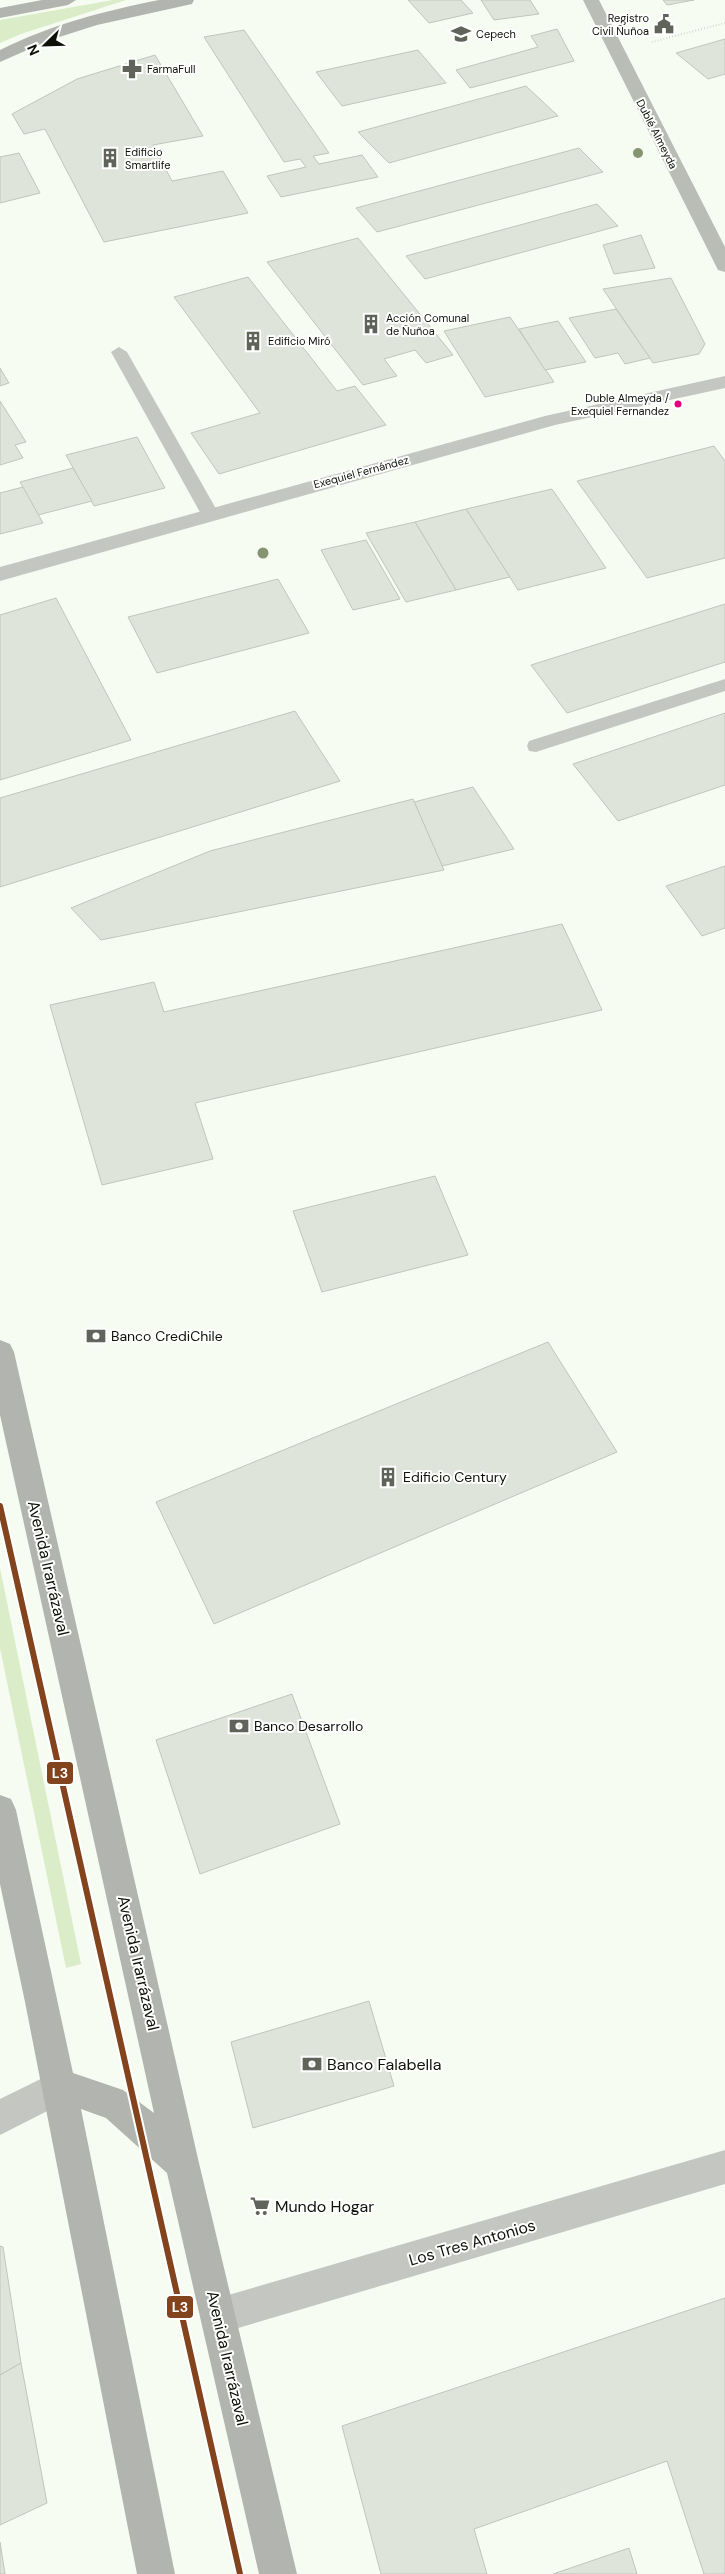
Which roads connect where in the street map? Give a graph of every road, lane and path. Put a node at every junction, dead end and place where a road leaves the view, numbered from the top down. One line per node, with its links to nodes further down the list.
1 (68, 0): 4 (main road)
2 (186, 0): 7 (main road)
3 (591, 0): 6 (main road, Dublé Almeyda)
4 (1, 11)
5 (725, 23): 6 (path)
6 (615, 51): 8 (main road, Dublé Almeyda)
7 (0, 56)
8 (725, 266)
9 (119, 352): 11 (lane)
10 (725, 382): 11 (street, Exequiel Fernández)
11 (210, 514): 12 (street, Exequiel Fernández)
12 (0, 574)
13 (725, 685): 14 (lane)
14 (536, 746)
15 (0, 1352): 19 (main road, Avenida Irarrázaval)
16 (0, 1810): 17 (main road)
17 (59, 2087): 18 (street); 19 (main road); 22 (main road)
18 (0, 2118)
19 (182, 2163): 21 (main road, Avenida Irarrázaval)
20 (725, 2167): 21 (street, Los Tres Antonios)
21 (218, 2316): 23 (main road, Avenida Irarrázaval)
22 (156, 2574)
23 (278, 2574)

